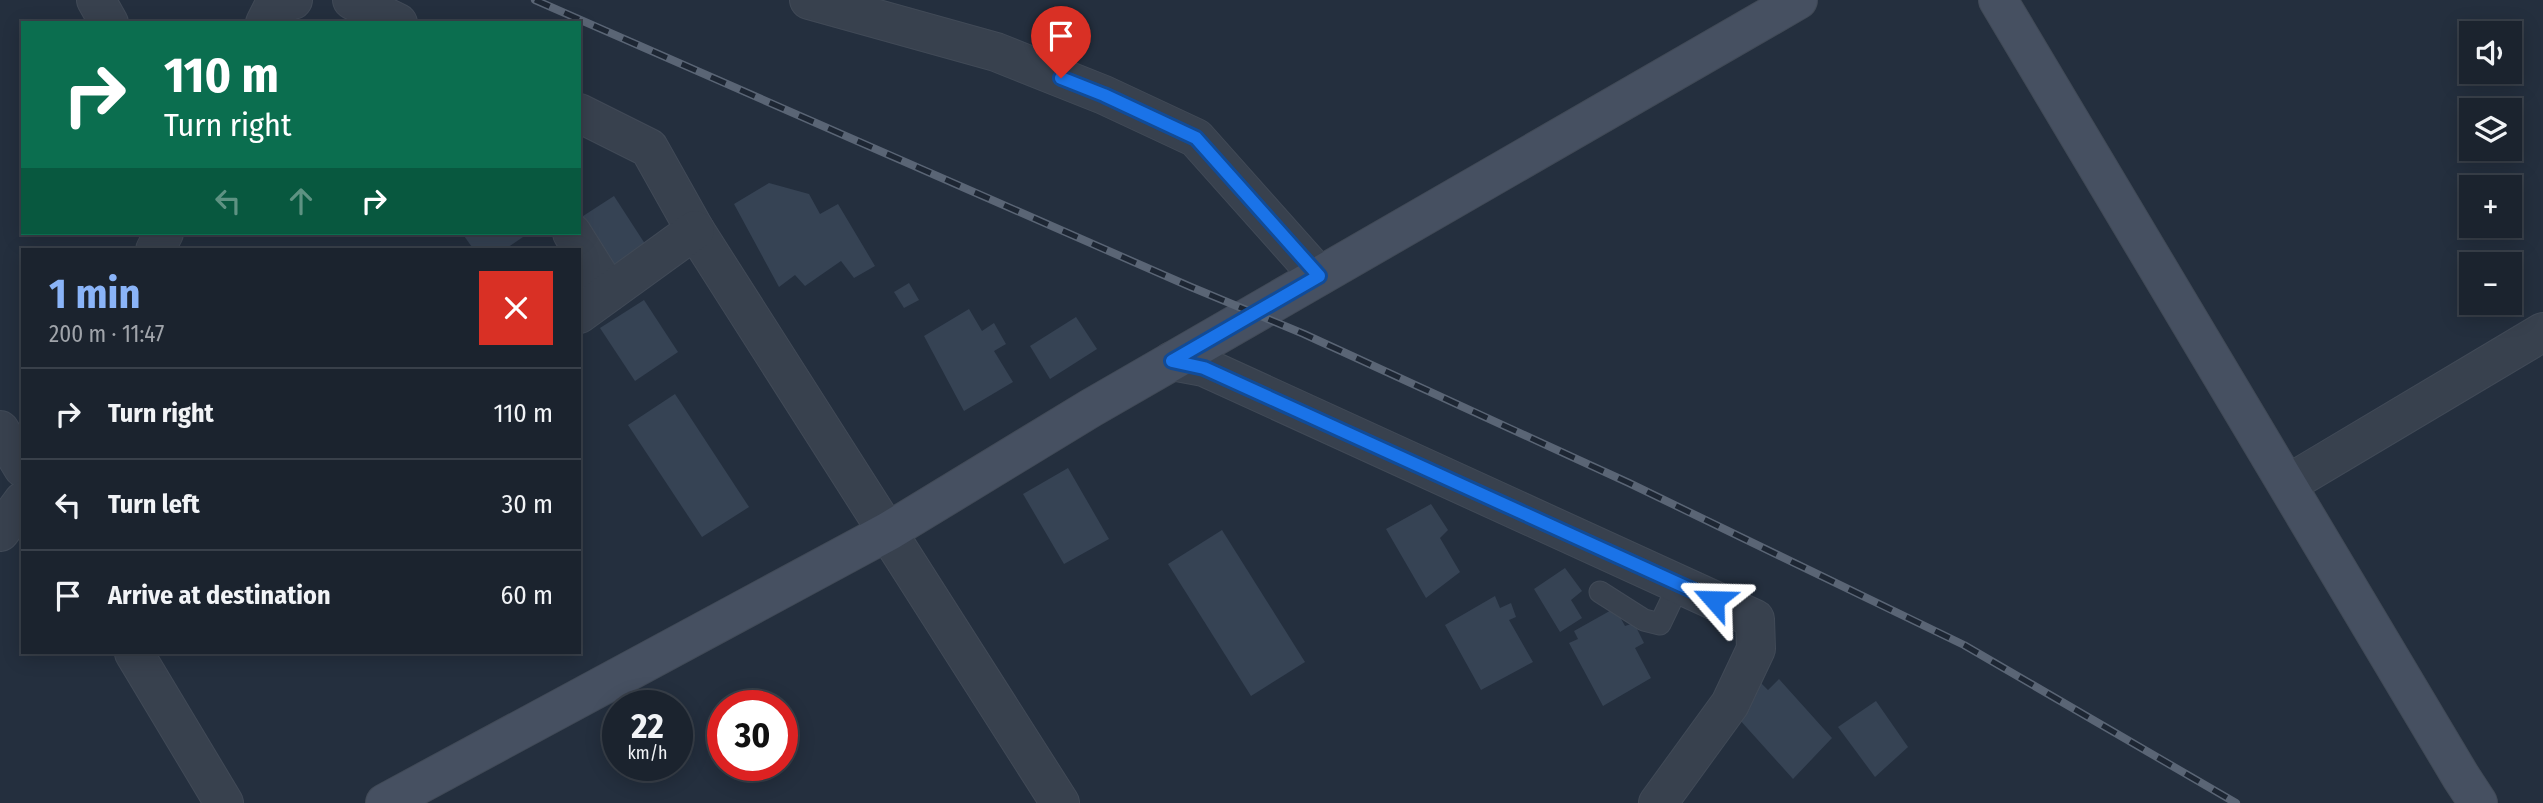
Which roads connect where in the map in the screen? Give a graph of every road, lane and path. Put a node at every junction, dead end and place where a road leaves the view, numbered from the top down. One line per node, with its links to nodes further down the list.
1 (96, 0): 7 (street)
2 (293, 0): 8 (street)
3 (352, 0): 9 (street)
4 (809, 0): 13 (street)
5 (1798, 0): 13 (street)
6 (1998, 0): 19 (street)
7 (108, 21)
8 (266, 21)
9 (394, 21)
10 (581, 114): 11 (street)
11 (695, 230): 14 (street); 21 (street)
12 (581, 262): 14 (street)
13 (1319, 276): 16 (street)
14 (594, 303)
15 (2543, 332): 19 (street)
16 (1172, 361): 21 (street); 23 (street)
17 (0, 430): 18 (street)
18 (21, 465)
19 (2288, 484): 30 (street)
20 (21, 504): 22 (street)
21 (889, 531): 27 (street); 28 (street)
22 (0, 532)
23 (1672, 581): 24 (lane); 29 (street)
24 (1600, 592)
25 (135, 654): 26 (street)
26 (224, 803)
27 (385, 803)
28 (1060, 803)
29 (1658, 803)
30 (2478, 803)

